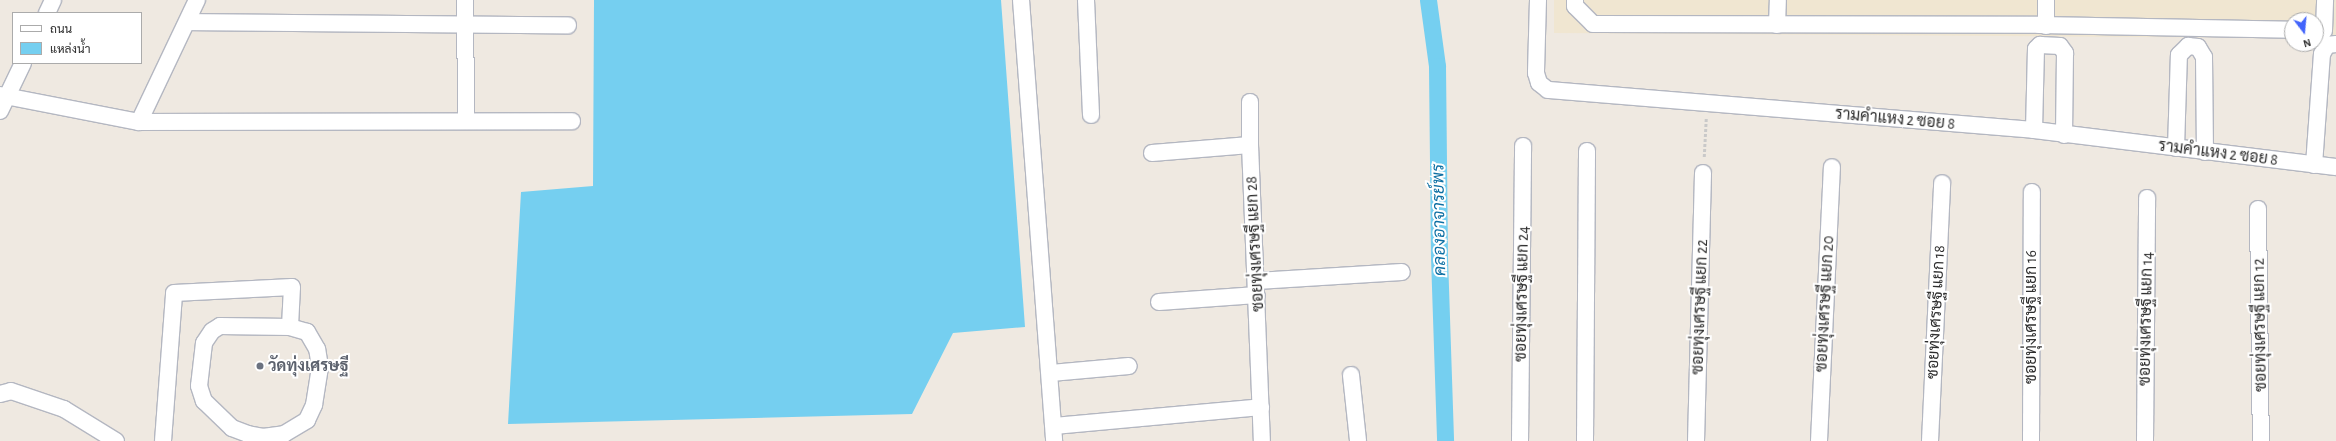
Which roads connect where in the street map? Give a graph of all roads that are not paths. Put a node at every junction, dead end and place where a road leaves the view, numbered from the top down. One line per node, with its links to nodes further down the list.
1 (53, 0): 11 (street)
2 (197, 0): 12 (street)
3 (465, 0): 13 (street)
4 (1021, 0): 49 (street)
5 (1086, 0): 24 (street)
6 (1538, 0): 28 (street, รามคำแหง 2 ซอย 8)
7 (1575, 0): 15 (street)
8 (1778, 0): 15 (street)
9 (2046, 0): 16 (street)
10 (2325, 0): 18 (street)
11 (47, 12)
12 (188, 22): 13 (street); 26 (street)
13 (465, 25): 14 (street); 27 (street)
14 (568, 25)
15 (1777, 25): 16 (street)
16 (2046, 26): 17 (street)
17 (2284, 30)
18 (2325, 31)
19 (2336, 44): 36 (street)
20 (22, 64): 21 (street)
21 (4, 95): 23 (street); 26 (street)
22 (1250, 102): 30 (street, ซอยทุ่งเศรษฐี แยก 28)
23 (0, 111)
24 (1091, 115)
25 (572, 121): 27 (street)
26 (139, 122): 27 (street)
27 (466, 122)
28 (2034, 130): 29 (street, รามคำแหง 2 ซอย 8); 29 (street)
29 (2064, 135): 32 (street, รามคำแหง 2 ซอย 8)
30 (1250, 145): 35 (street); 45 (street, ซอยทุ่งเศรษฐี แยก 28)
31 (1523, 146): 58 (street, ซอยทุ่งเศรษฐี แยก 24)
32 (2176, 148): 34 (street, รามคำแหง 2 ซอย 8); 34 (street)
33 (1587, 151): 59 (street)
34 (2204, 152): 36 (street, รามคำแหง 2 ซอย 8)
35 (1152, 153)
36 (2314, 164): 38 (street, รามคำแหง 2 ซอย 8)
37 (1832, 167): 61 (street, ซอยทุ่งเศรษฐี แยก 20)
38 (2336, 167)
39 (1703, 173): 60 (street, ซอยทุ่งเศรษฐี แยก 22)
40 (1942, 183): 62 (street, ซอยทุ่งเศรษฐี แยก 18)
41 (2032, 192): 63 (street, ซอยทุ่งเศรษฐี แยก 16)
42 (2147, 198): 64 (street, ซอยทุ่งเศรษฐี แยก 14)
43 (2258, 209): 65 (street, ซอยทุ่งเศรษฐี แยก 12)
44 (1402, 272): 45 (street)
45 (1257, 288): 46 (street); 52 (street, ซอยทุ่งเศรษฐี แยก 28)
46 (1160, 302)
47 (290, 327): 47 (street); 55 (street)
48 (1129, 366): 49 (street)
49 (1050, 373): 53 (street)
50 (1351, 375): 57 (street)
51 (0, 394): 54 (street)
52 (1261, 407): 53 (street); 56 (street, ซอยทุ่งเศรษฐี แยก 28)
53 (1054, 434)
54 (116, 441)
55 (163, 441)
56 (1262, 441)
57 (1358, 441)
58 (1520, 441)
59 (1585, 441)
60 (1696, 441)
61 (1819, 441)
62 (1930, 441)
63 (2031, 441)
64 (2145, 441)
65 (2261, 441)

